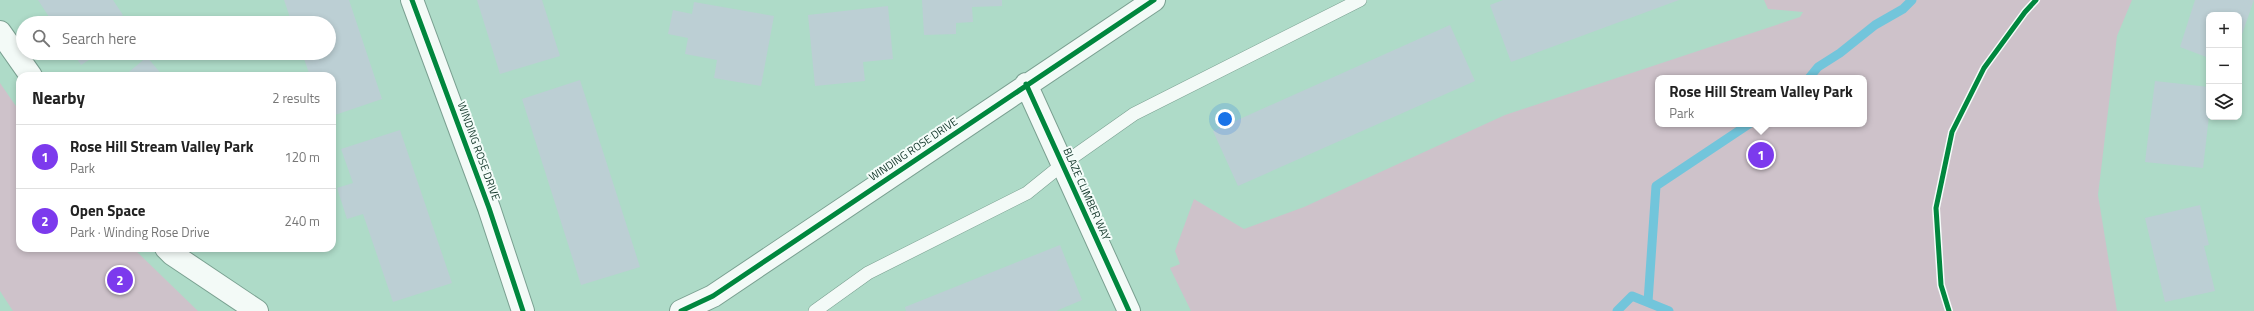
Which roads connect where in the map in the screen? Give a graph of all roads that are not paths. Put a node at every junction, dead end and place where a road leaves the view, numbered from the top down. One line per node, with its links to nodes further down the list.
1 (412, 0): 12 (street, WINDING ROSE DRIVE)
2 (1360, 0): 9 (lane)
3 (1140, 4): 8 (street, WINDING ROSE DRIVE)
4 (0, 32): 5 (street)
5 (16, 55)
6 (20, 60): 7 (street)
7 (28, 72)
8 (1026, 84): 9 (street, BLAZE CLIMBER WAY); 13 (street, WINDING ROSE DRIVE)
9 (1063, 164): 14 (lane); 15 (street, BLAZE CLIMBER WAY)
10 (171, 252): 11 (street)
11 (257, 311)
12 (523, 311)
13 (681, 311)
14 (815, 311)
15 (1129, 311)

